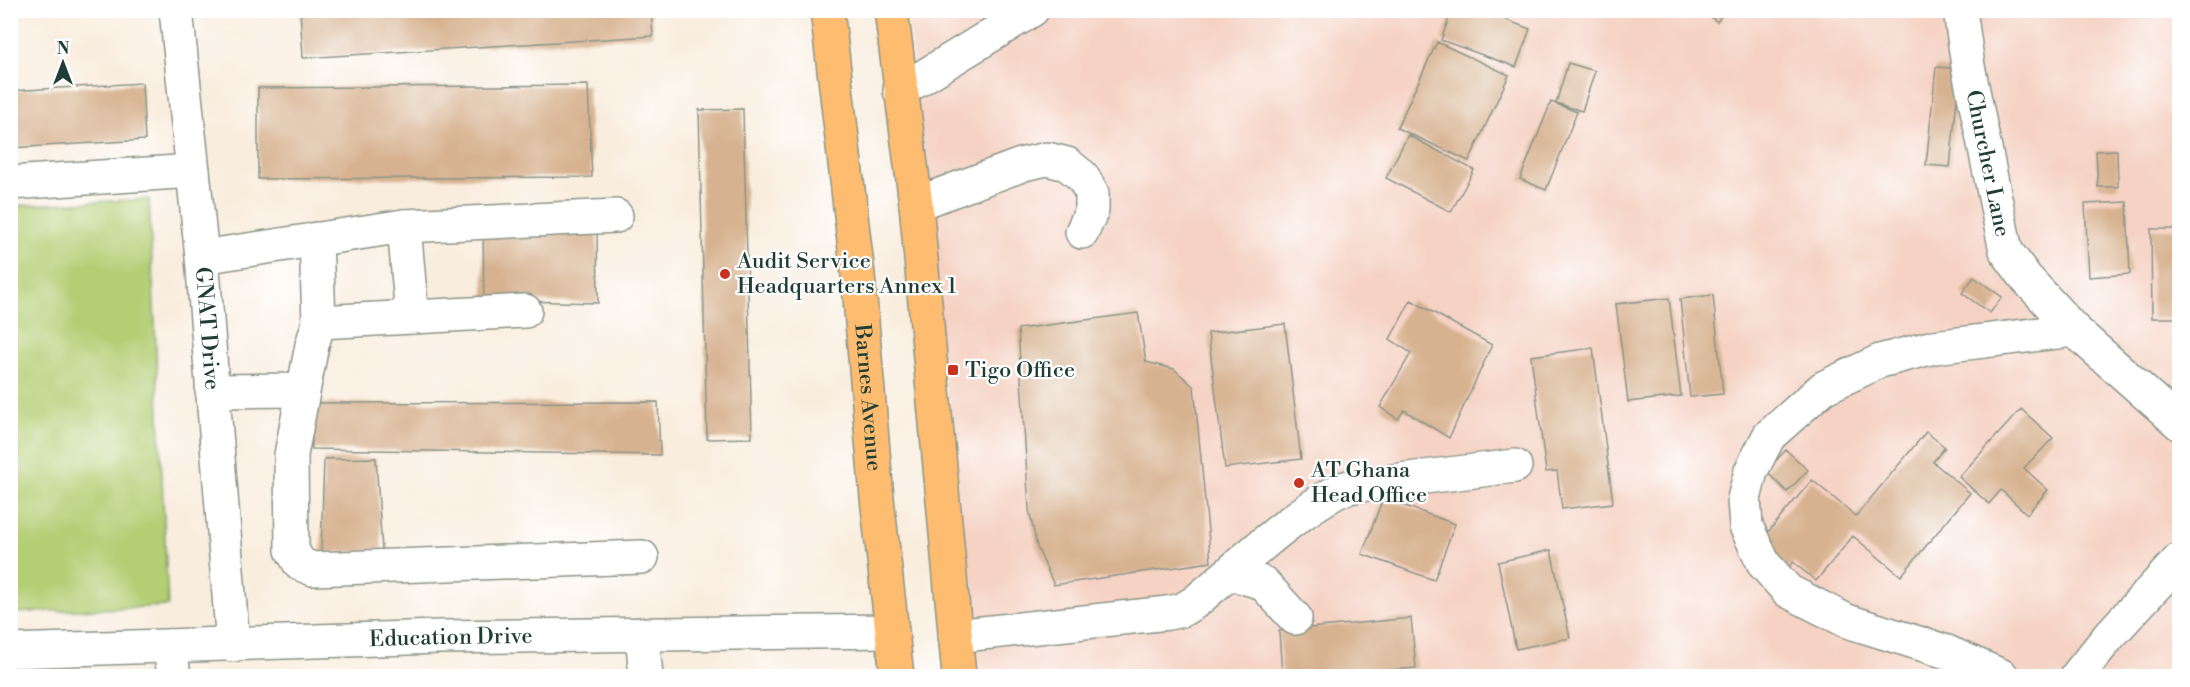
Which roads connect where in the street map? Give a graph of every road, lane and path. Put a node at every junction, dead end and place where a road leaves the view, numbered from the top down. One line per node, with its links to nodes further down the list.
1 (177, 10): 7 (street, GNAT Drive)
2 (826, 10): 27 (main road, Barnes Avenue)
3 (891, 10): 6 (main road)
4 (1032, 10): 6 (street)
5 (1960, 10): 18 (street, Churcher Lane)
6 (900, 91): 9 (main road)
7 (193, 171): 8 (street); 14 (street, GNAT Drive)
8 (10, 183)
9 (916, 204): 12 (street); 29 (main road)
10 (616, 216): 11 (street)
11 (405, 226): 13 (street); 16 (street)
12 (1082, 232)
13 (316, 239): 14 (street); 17 (street)
14 (202, 257): 20 (street, GNAT Drive)
15 (525, 311): 16 (street)
16 (412, 317): 17 (street)
17 (320, 322): 19 (street)
18 (2073, 330): 21 (street, Churcher Lane); 36 (street)
19 (303, 390): 20 (street); 23 (street)
20 (212, 391): 30 (street, GNAT Drive)
21 (2180, 424)
22 (1515, 466): 25 (street)
23 (642, 557)
24 (2180, 559): 37 (street)
25 (1230, 573): 26 (street); 29 (street)
26 (1295, 618)
27 (892, 631): 28 (street, Education Drive); 34 (main road, Barnes Avenue)
28 (642, 634): 30 (street, Education Drive); 33 (street)
29 (955, 636): 35 (main road)
30 (233, 645): 32 (street, Education Drive)
31 (10, 651): 32 (street, Education Drive)
32 (172, 661)
33 (646, 676)
34 (897, 676)
35 (959, 676)
36 (2002, 676)
37 (2077, 676)

